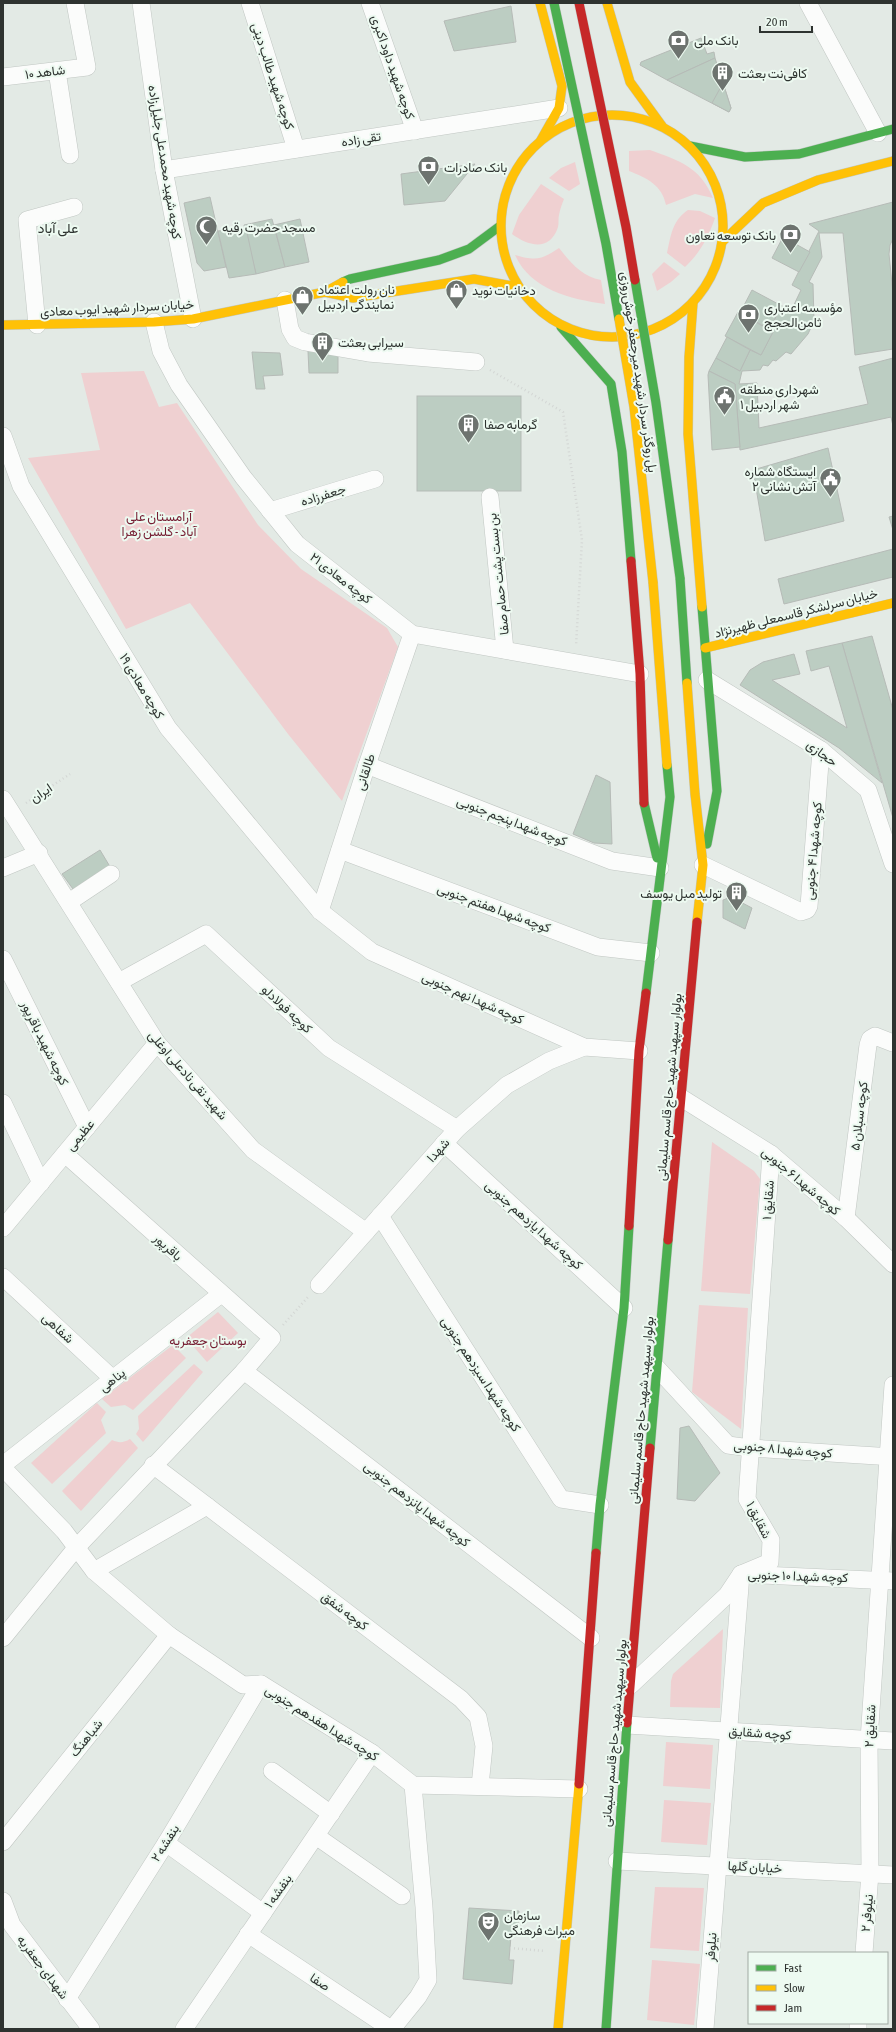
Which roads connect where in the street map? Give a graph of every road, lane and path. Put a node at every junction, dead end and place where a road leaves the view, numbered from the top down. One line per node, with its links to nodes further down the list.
1 (75, 3): 10 (street, شاهد ۱۰)
2 (141, 3): 21 (street, کوچه شهید محمدعلی جلیل‌زاده)
3 (250, 3): 18 (street, کوچه شهید طالب دینی)
4 (370, 3): 14 (street, کوچه شهید داود اکبری)
5 (540, 3): 12 (main road)
6 (554, 3): 52 (main road, پل روگذر سردار شهید میرجعفر خوش‌روزی, bridge)
7 (579, 3): 51 (main road, پل روگذر سردار شهید میرجعفر خوش‌روزی, bridge)
8 (607, 3): 13 (main road)
9 (808, 3): 15 (street)
10 (57, 71): 11 (street, شاهد ۱۰); 19 (street)
11 (3, 77)
12 (558, 108): 14 (street, تقی زاده); 16 (main road)
13 (662, 126): 16 (main road); 17 (main road)
14 (415, 131): 18 (street, تقی زاده)
15 (885, 131): 17 (main road)
16 (541, 141): 23 (main road)
17 (690, 146): 24 (main road)
18 (296, 149): 21 (street, تقی زاده)
19 (70, 155)
20 (893, 162): 24 (main road)
21 (164, 170): 29 (street, کوچه شهید محمدعلی جلیل‌زاده)
22 (74, 207): 32 (street)
23 (500, 226): 25 (main road); 26 (main road, خیابان سردار شهید ایوب معادی)
24 (722, 242): 28 (main road)
25 (518, 287): 26 (main road, خیابان سردار شهید ایوب معادی); 33 (main road)
26 (325, 292): 27 (main road, خیابان سردار شهید ایوب معادی)
27 (285, 300): 29 (main road, خیابان سردار شهید ایوب معادی); 34 (street)
28 (693, 303): 33 (main road); 43 (main road)
29 (193, 319): 30 (main road, خیابان سردار شهید ایوب معادی)
30 (154, 322): 32 (main road, خیابان سردار شهید ایوب معادی); 40 (street, کوچه معادی ۲۱)
31 (3, 325): 32 (main road, خیابان سردار شهید ایوب معادی)
32 (37, 325)
33 (560, 326): 37 (main road)
34 (476, 362): 45 (path)
35 (669, 422): 37 (main road)
36 (3, 436): 62 (street, کوچه معادی ۱۹)
37 (622, 452): 46 (main road)
38 (375, 479): 40 (street, جعفرزاده)
39 (490, 497): 44 (street, بن بست پشت حمام صفا)
40 (270, 511): 42 (street, کوچه معادی ۲۱)
41 (893, 603): 43 (main road, خیابان سرلشکر قاسمعلی ظهیرنژاد)
42 (412, 634): 44 (street, کوچه معادی ۲۱); 49 (street, طالقانی)
43 (705, 648): 47 (main road)
44 (505, 650): 45 (street, کوچه معادی ۲۱)
45 (575, 663): 46 (street, کوچه معادی ۲۱)
46 (640, 674): 59 (main road)
47 (707, 680): 48 (street, حجازی); 57 (main road)
48 (821, 750): 56 (street, حجازی); 57 (street, کوچه شهدا ۴ جنوبی)
49 (367, 765): 54 (street, طالقانی); 59 (street, کوچه شهدا پنجم جنوبی)
50 (70, 774): 53 (path, ایران)
51 (695, 794): 57 (main road, بولوار سپهبد شهید حاج قاسم سلیمانی)
52 (670, 797): 59 (main road, بولوار سپهبد شهید حاج قاسم سلیمانی)
53 (8, 806): 55 (street, شهید نقی نادعلی اوغلی)
54 (340, 850): 62 (street, طالقانی); 63 (street, کوچه شهدا هفتم جنوبی)
55 (39, 853): 58 (street); 61 (street, شهید نقی نادعلی اوغلی)
56 (893, 864)
57 (703, 865): 70 (main road, بولوار سپهبد شهید حاج قاسم سلیمانی)
58 (3, 868)
59 (660, 868): 63 (main road, بولوار سپهبد شهید حاج قاسم سلیمانی)
60 (112, 874): 61 (street)
61 (69, 902): 65 (street, شهید نقی نادعلی اوغلی)
62 (320, 911): 68 (street, کوچه شهدا نهم جنوبی)
63 (651, 954): 69 (main road, بولوار سپهبد شهید حاج قاسم سلیمانی)
64 (3, 959): 72 (street, کوچه شهید باقرپور)
65 (119, 982): 66 (street, شهید نقی نادعلی اوغلی); 73 (street, کوچه فولادلو)
66 (157, 1043): 72 (street, عظیمی); 81 (street, شهید نقی نادعلی اوغلی)
67 (893, 1043): 79 (street, کوچه سبلان ۵)
68 (584, 1047): 69 (street, کوچه شهدا نهم جنوبی); 73 (street, شهدا)
69 (638, 1051): 86 (main road, بولوار سپهبد شهید حاج قاسم سلیمانی)
70 (680, 1097): 76 (street, کوچه شهدا ۶ جنوبی); 88 (main road, بولوار سپهبد شهید حاج قاسم سلیمانی)
71 (3, 1103): 77 (street)
72 (87, 1127): 75 (street, عظیمی)
73 (457, 1129): 74 (street, شهدا)
74 (444, 1143): 78 (street, شهدا); 86 (street, کوچه شهدا یازدهم جنوبی)
75 (65, 1154): 77 (street, عظیمی); 85 (street, باقرپور)
76 (771, 1154): 79 (street, کوچه شهدا ۶ جنوبی); 92 (street, شقایق ۱)
77 (40, 1183): 80 (street, عظیمی)
78 (380, 1216): 81 (street, شهدا); 97 (street, کوچه شهدا سیزدهم جنوبی)
79 (846, 1218): 82 (street, کوچه شهدا ۶ جنوبی)
80 (3, 1228)
81 (366, 1232): 84 (street, شهدا)
82 (893, 1264)
83 (3, 1277): 90 (street, شفاهی)
84 (319, 1285): 87 (path)
85 (221, 1294): 87 (street, باقرپور); 90 (street, پناهی)
86 (624, 1308): 97 (main road, بولوار سپهبد شهید حاج قاسم سلیمانی)
87 (272, 1338): 89 (street)
88 (658, 1368): 92 (street, کوچه شهدا ۸ جنوبی); 107 (main road, بولوار سپهبد شهید حاج قاسم سلیمانی)
89 (244, 1371): 95 (street); 105 (street, کوچه شهدا پانزدهم جنوبی)
90 (113, 1379): 94 (street, پناهی)
91 (893, 1385): 93 (street, شقایق ۲)
92 (750, 1448): 93 (street, کوچه شهدا ۸ جنوبی); 101 (street, شقایق ۱)
93 (890, 1457): 102 (street, شقایق ۲)
94 (3, 1465)
95 (153, 1465): 98 (street, کوچه شفق); 99 (street)
96 (3, 1468): 99 (street, کوچه شهدا هفدهم جنوبی)
97 (600, 1505): 105 (main road, بولوار سپهبد شهید حاج قاسم سلیمانی)
98 (207, 1506): 100 (street); 115 (street, کوچه شفق)
99 (76, 1548): 100 (street, کوچه شهدا هفدهم جنوبی); 104 (street)
100 (94, 1571): 103 (street, کوچه شهدا هفدهم جنوبی)
101 (741, 1574): 102 (street, کوچه شهدا ۱۰ جنوبی); 107 (street, کوچه شهدا ۱۰ جنوبی); 109 (street)
102 (886, 1580): 110 (street, شقایق ۲)
103 (169, 1635): 106 (street, کوچه شهدا هفدهم جنوبی); 119 (street, شباهنگ)
104 (3, 1638)
105 (591, 1638): 116 (main road, بولوار سپهبد شهید حاج قاسم سلیمانی)
106 (261, 1684): 112 (street, کوچه شهدا هفدهم جنوبی); 120 (street, بنفشه ۲)
107 (631, 1685): 108 (main road, بولوار سپهبد شهید حاج قاسم سلیمانی)
108 (627, 1725): 109 (street, کوچه شقایق); 121 (main road, بولوار سپهبد شهید حاج قاسم سلیمانی)
109 (729, 1731): 110 (street, کوچه شقایق); 122 (street)
110 (869, 1740): 111 (street, کوچه شقایق); 123 (street, شقایق ۲)
111 (893, 1741)
112 (372, 1753): 114 (street, کوچه شهدا هفدهم جنوبی); 117 (street, بنفشه ۱)
113 (272, 1771): 117 (street)
114 (413, 1785): 115 (street); 136 (street)
115 (480, 1786): 116 (street)
116 (579, 1789): 132 (main road, بولوار سپهبد شهید حاج قاسم سلیمانی)
117 (331, 1814): 118 (street, بنفشه ۱)
118 (316, 1836): 125 (street); 127 (street, بنفشه ۱)
119 (3, 1842)
120 (166, 1842): 127 (street); 133 (street, بنفشه ۲)
121 (617, 1861): 122 (street, خیابان گلها); 138 (main road, بولوار سپهبد شهید حاج قاسم سلیمانی)
122 (717, 1866): 123 (street, خیابان گلها); 139 (street, نیلوفر)
123 (870, 1873): 124 (street, خیابان گلها); 131 (street, نیلوفر ۲)
124 (893, 1875)
125 (402, 1896)
126 (3, 1901): 128 (street, شهدای جعفریه)
127 (263, 1913): 129 (street, بنفشه ۱)
128 (8, 1928): 133 (street, شهدای جعفریه)
129 (248, 1934): 135 (street, بنفشه ۱); 136 (street, صفا)
130 (510, 1948): 132 (path)
131 (864, 1952)
132 (565, 1953): 137 (main road, بولوار سپهبد شهید حاج قاسم سلیمانی)
133 (67, 1999): 134 (street, شهدای جعفریه)
134 (91, 2029)
135 (184, 2029)
136 (391, 2029)
137 (558, 2029)
138 (606, 2029)
139 (706, 2029)

